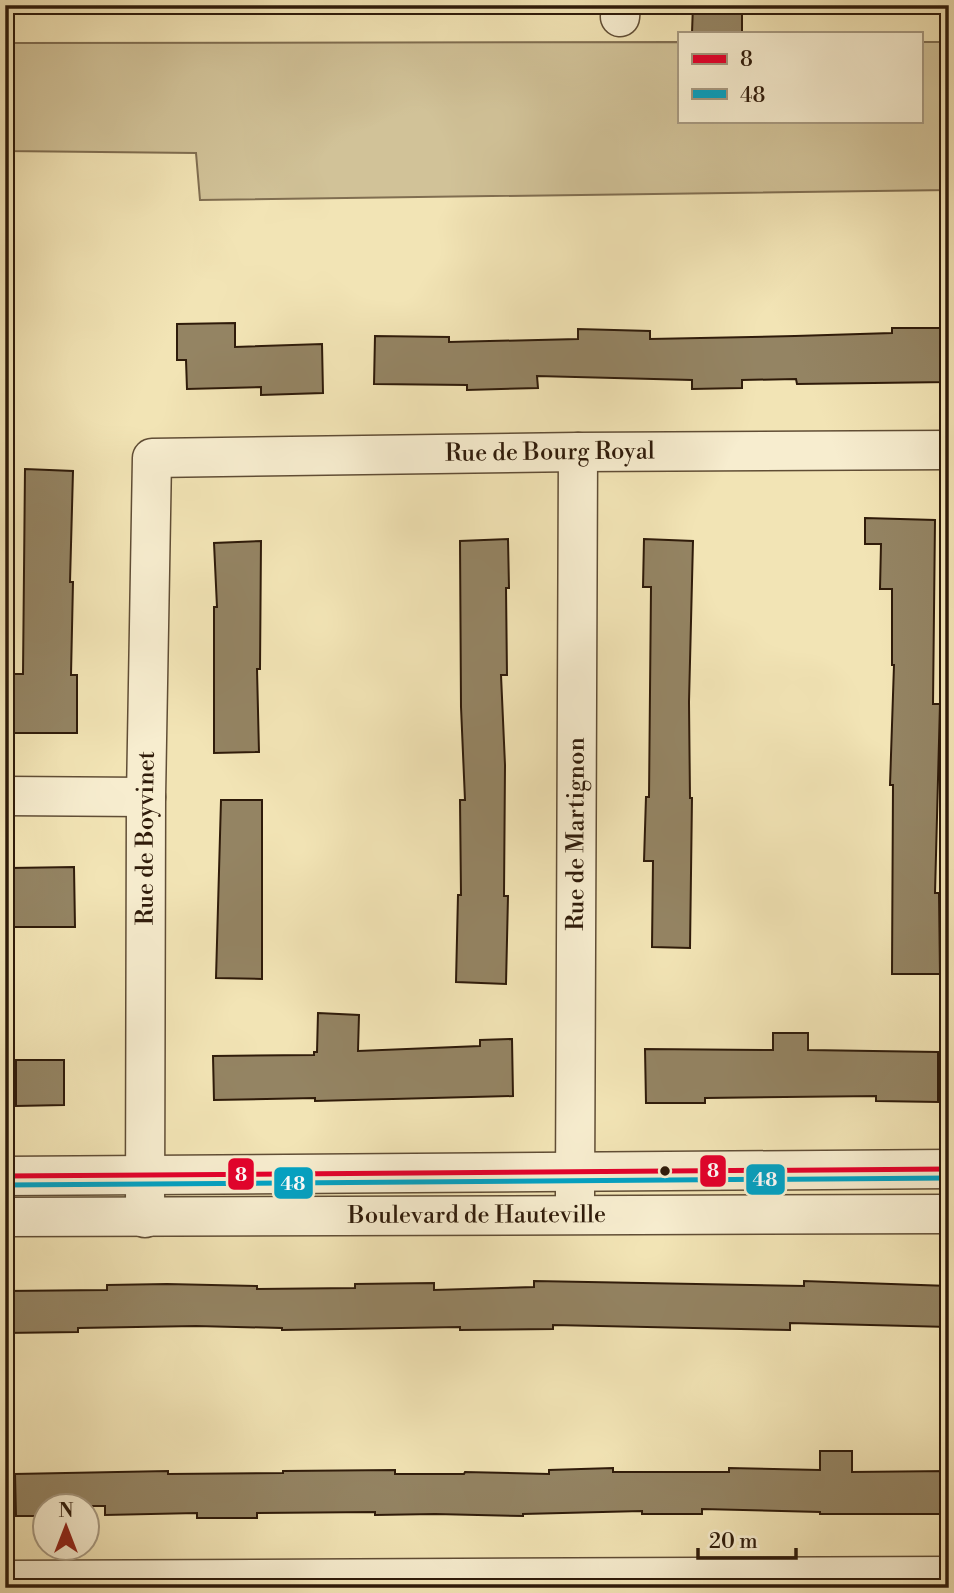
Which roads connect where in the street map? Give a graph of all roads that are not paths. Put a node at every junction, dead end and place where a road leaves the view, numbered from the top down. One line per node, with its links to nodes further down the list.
1 (949, 450): 2 (street, Rue de Bourg Royal)
2 (578, 452): 3 (street, Rue de Bourg Royal); 7 (street, Rue de Martignon)
3 (152, 458): 5 (street, Rue de Boyvinet)
4 (5, 796): 5 (street)
5 (146, 797): 8 (street, Rue de Boyvinet)
6 (949, 1168): 7 (street, Boulevard de Hauteville)
7 (575, 1170): 8 (street, Boulevard de Hauteville); 10 (street, Rue de Martignon)
8 (146, 1175): 9 (street, Boulevard de Hauteville); 13 (street, Rue de Boyvinet)
9 (5, 1176)
10 (575, 1214): 11 (street, Boulevard de Hauteville); 13 (street, Boulevard de Hauteville)
11 (949, 1214)
12 (5, 1217): 13 (street, Boulevard de Hauteville)
13 (145, 1218)
14 (949, 1576): 15 (street)
15 (5, 1580)

